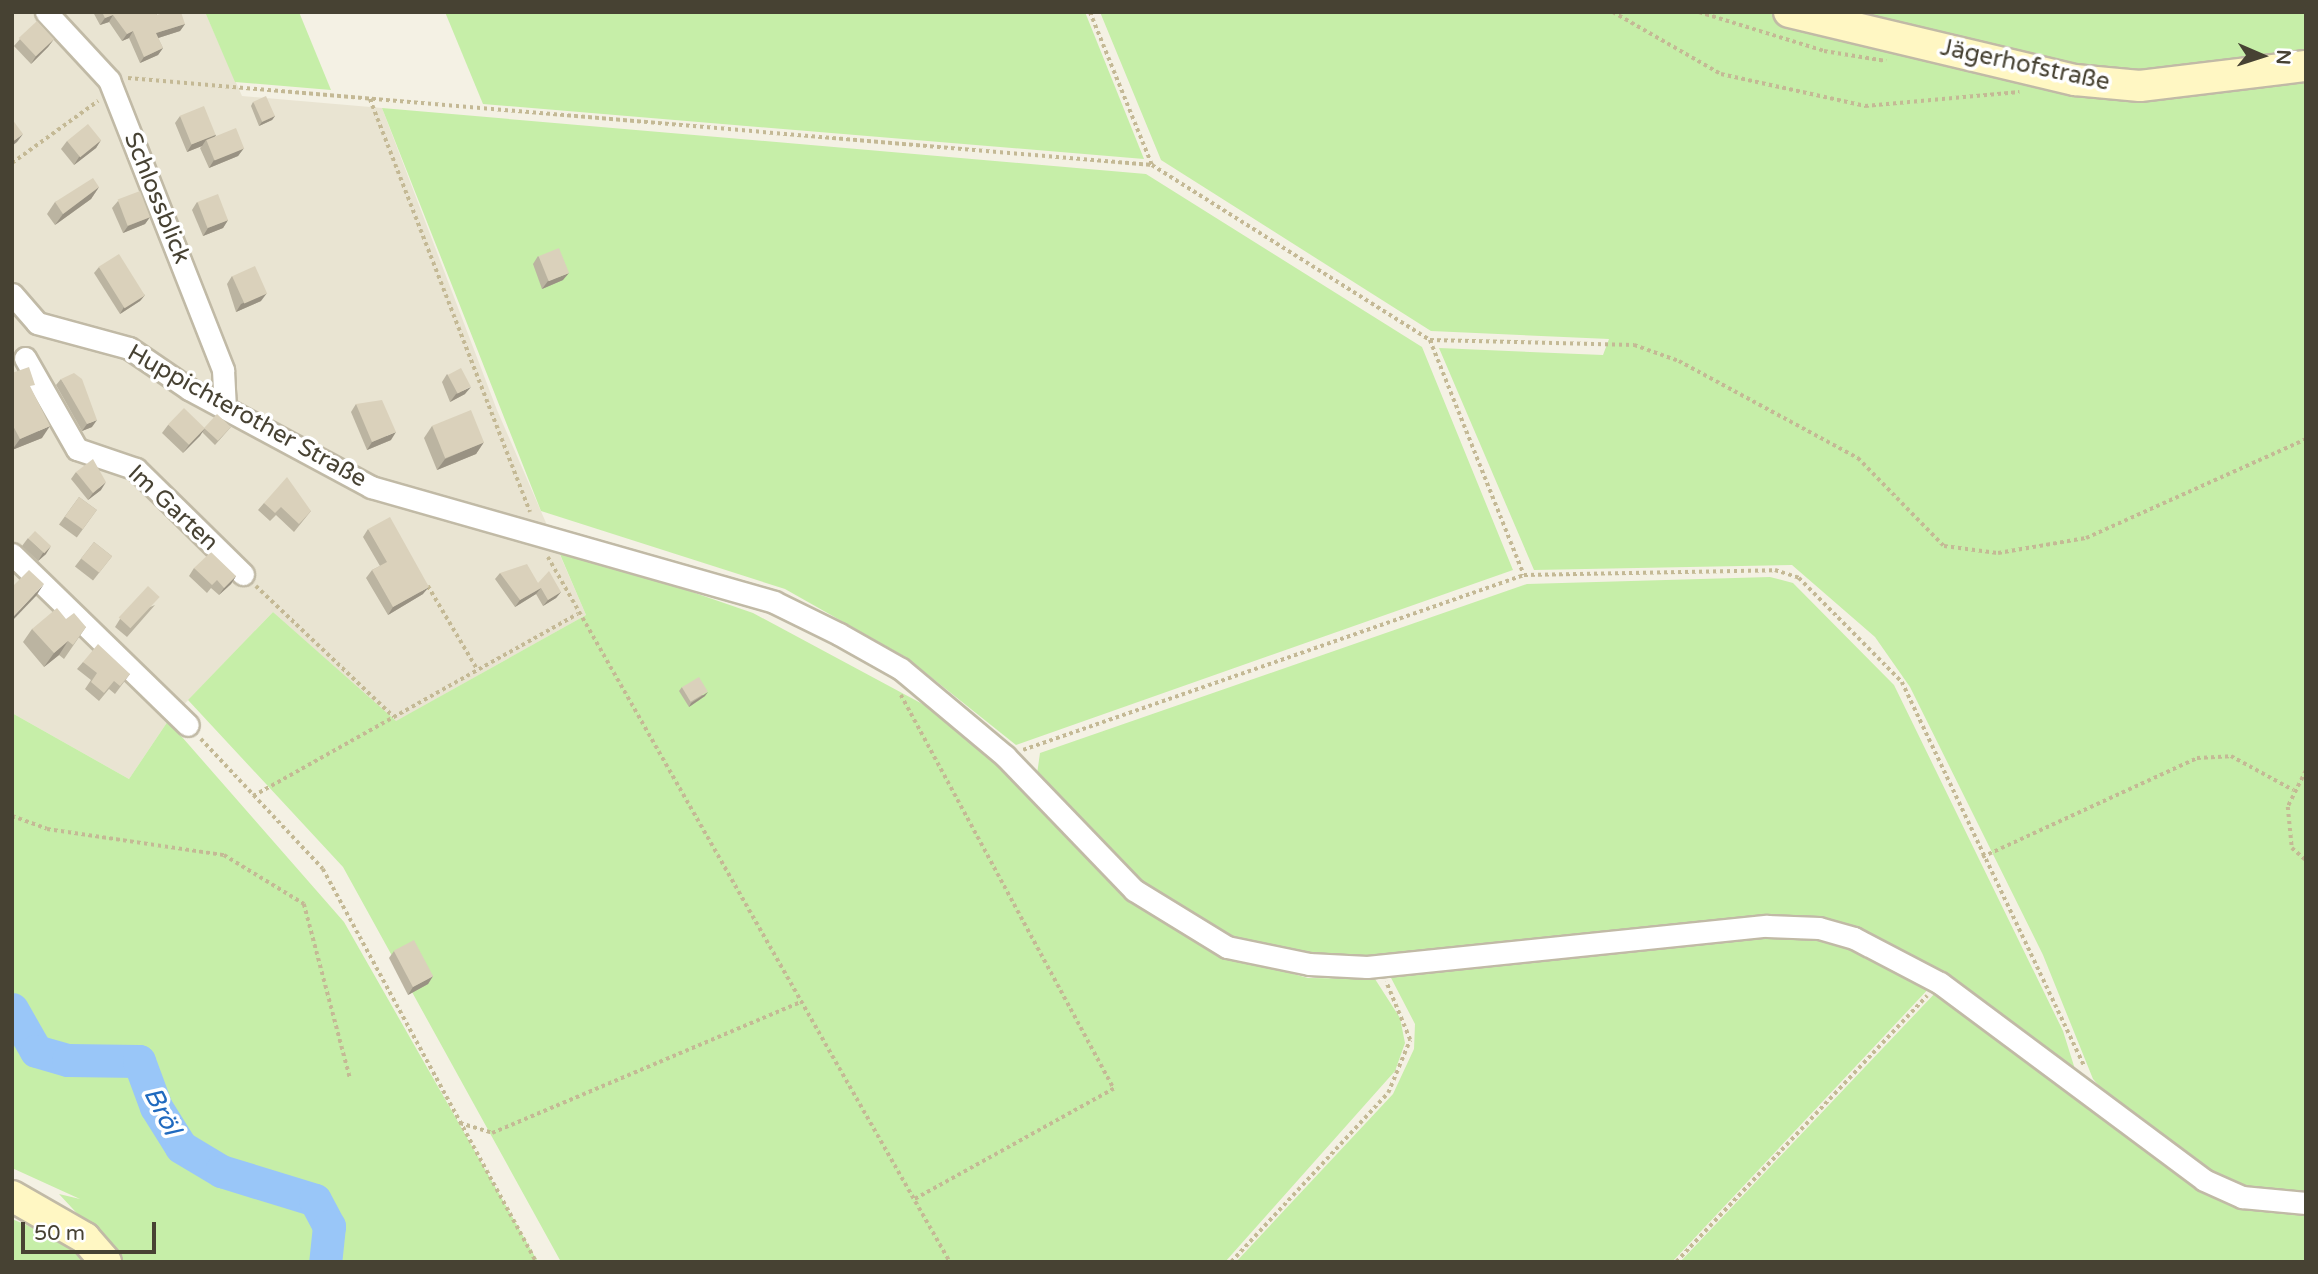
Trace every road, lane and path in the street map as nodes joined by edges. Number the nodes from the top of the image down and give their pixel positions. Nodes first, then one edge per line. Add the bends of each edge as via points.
1 (46, 12) edge
2 (1090, 12) edge
3 (1613, 12) edge
4 (1789, 12) edge
5 (2306, 66) edge
6 (2058, 76) junction
7 (109, 80) junction
8 (370, 99) junction
9 (12, 163) edge
10 (1152, 165) junction
11 (12, 294) edge
12 (37, 323) junction
13 (1430, 340) junction
14 (19, 361) edge
15 (225, 405) junction
16 (2306, 439) edge
17 (534, 530) junction
18 (12, 554) edge
19 (243, 574) joint
20 (1524, 575) junction
21 (426, 583) edge
22 (577, 614) junction
23 (881, 658) junction
24 (477, 670) junction
25 (394, 717) junction
26 (188, 725) joint
27 (1005, 756) junction
28 (2306, 771) edge
29 (2293, 790) junction
30 (253, 796) junction
31 (12, 816) edge
32 (1982, 857) junction
33 (2306, 860) edge
34 (1367, 967) junction
35 (1940, 983) junction
36 (800, 1002) junction
37 (350, 1078) dead end
38 (2096, 1097) junction
39 (460, 1123) junction
40 (12, 1195) edge
41 (914, 1200) junction
42 (2306, 1203) edge
43 (106, 1262) edge
44 (536, 1262) edge
45 (950, 1262) edge
46 (1231, 1262) edge
47 (1676, 1262) edge

1 - 7 street, Schlossblick
2 - 10 path
3 - 6 path via 1721,74 1865,106 2047,88
4 - 6 main road, Jägerhofstraße
5 - 6 main road, Jägerhofstraße via 2140,86
7 - 8 path via 141,76
7 - 9 path via 100,100
7 - 15 street, Schlossblick via 219,359
8 - 10 path
8 - 17 path via 525,491
10 - 13 path
11 - 12 street
12 - 14 street, Im Garten
12 - 15 street, Huppichterother Straße via 129,348
13 - 16 path via 1634,345 1679,361 1857,458 1944,546 1998,553 2086,538
13 - 20 path
14 - 19 street, Im Garten via 77,449 136,469
15 - 17 street, Huppichterother Straße via 371,487
17 - 22 path
17 - 23 street, Huppichterother Straße via 774,602
18 - 26 street
19 - 25 path
20 - 27 path
20 - 32 path via 1775,570 1799,578 1902,682
21 - 24 path
22 - 24 path
22 - 36 path
23 - 27 street, Huppichterother Straße
23 - 41 path via 1114,1089
24 - 25 path
25 - 30 path
26 - 30 path
27 - 34 street, Huppichterother Straße via 1134,890 1195,932 1271,958
28 - 29 path
29 - 32 path via 2231,757 2197,758
29 - 33 path via 2292,848
30 - 39 path via 323,869
31 - 37 path via 47,830 224,855 304,904
32 - 38 path via 2071,1031
34 - 35 street, Huppichterother Straße via 1793,927 1854,938
34 - 46 path via 1385,981 1407,1023 1410,1040 1401,1070 1388,1093
35 - 38 street, Huppichterother Straße
35 - 47 path
36 - 39 path via 492,1133
36 - 41 path
38 - 42 street, Huppichterother Straße via 2204,1180 2242,1197
39 - 44 path
40 - 43 main road via 85,1238
41 - 45 path

